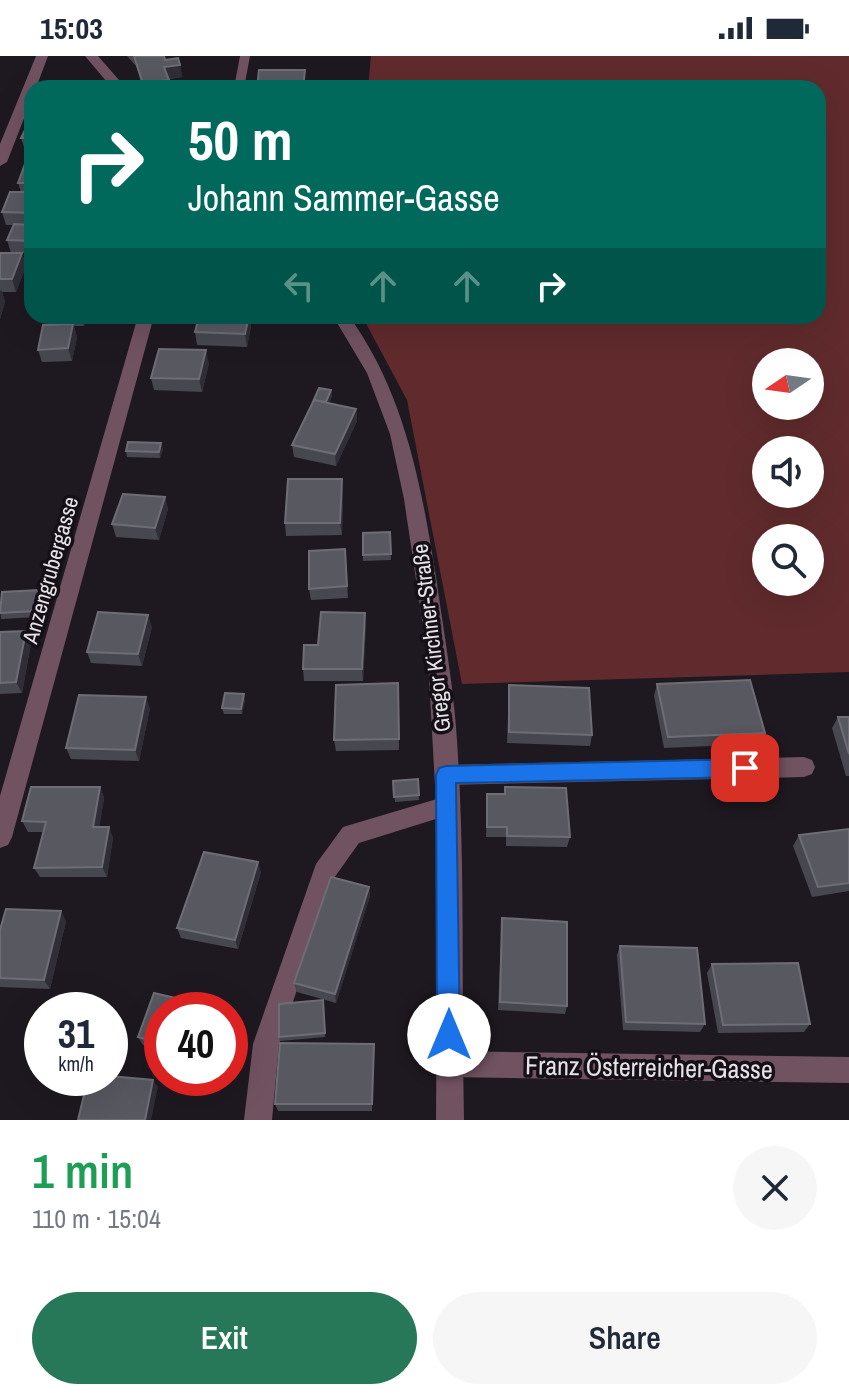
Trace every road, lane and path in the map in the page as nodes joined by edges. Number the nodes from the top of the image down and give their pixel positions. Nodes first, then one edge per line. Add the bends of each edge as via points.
1 (42, 56) edge
2 (91, 56) edge
3 (245, 56) edge
4 (32, 80) edge
5 (112, 80) edge
6 (240, 80) edge
7 (24, 101) edge
8 (0, 162) edge
9 (144, 324) edge
10 (347, 324) edge
11 (804, 767) dead end
12 (446, 775) junction
13 (447, 806) junction
14 (0, 837) edge
15 (449, 1064) junction
16 (849, 1070) edge
17 (258, 1120) edge
18 (450, 1120) edge

1 - 4 street
2 - 5 street
3 - 6 lane
7 - 8 street
9 - 14 street, Anzengrubergasse
10 - 12 street, Gregor Kirchner-Straße via 386,389 410,475 440,673
11 - 12 street
12 - 13 street, Gregor Kirchner-Straße
13 - 15 street, Gregor Kirchner-Straße
13 - 17 street via 351,835 324,872 266,1044
15 - 16 street, Franz Österreicher-Gasse
15 - 18 street, Gregor Kirchner-Straße

